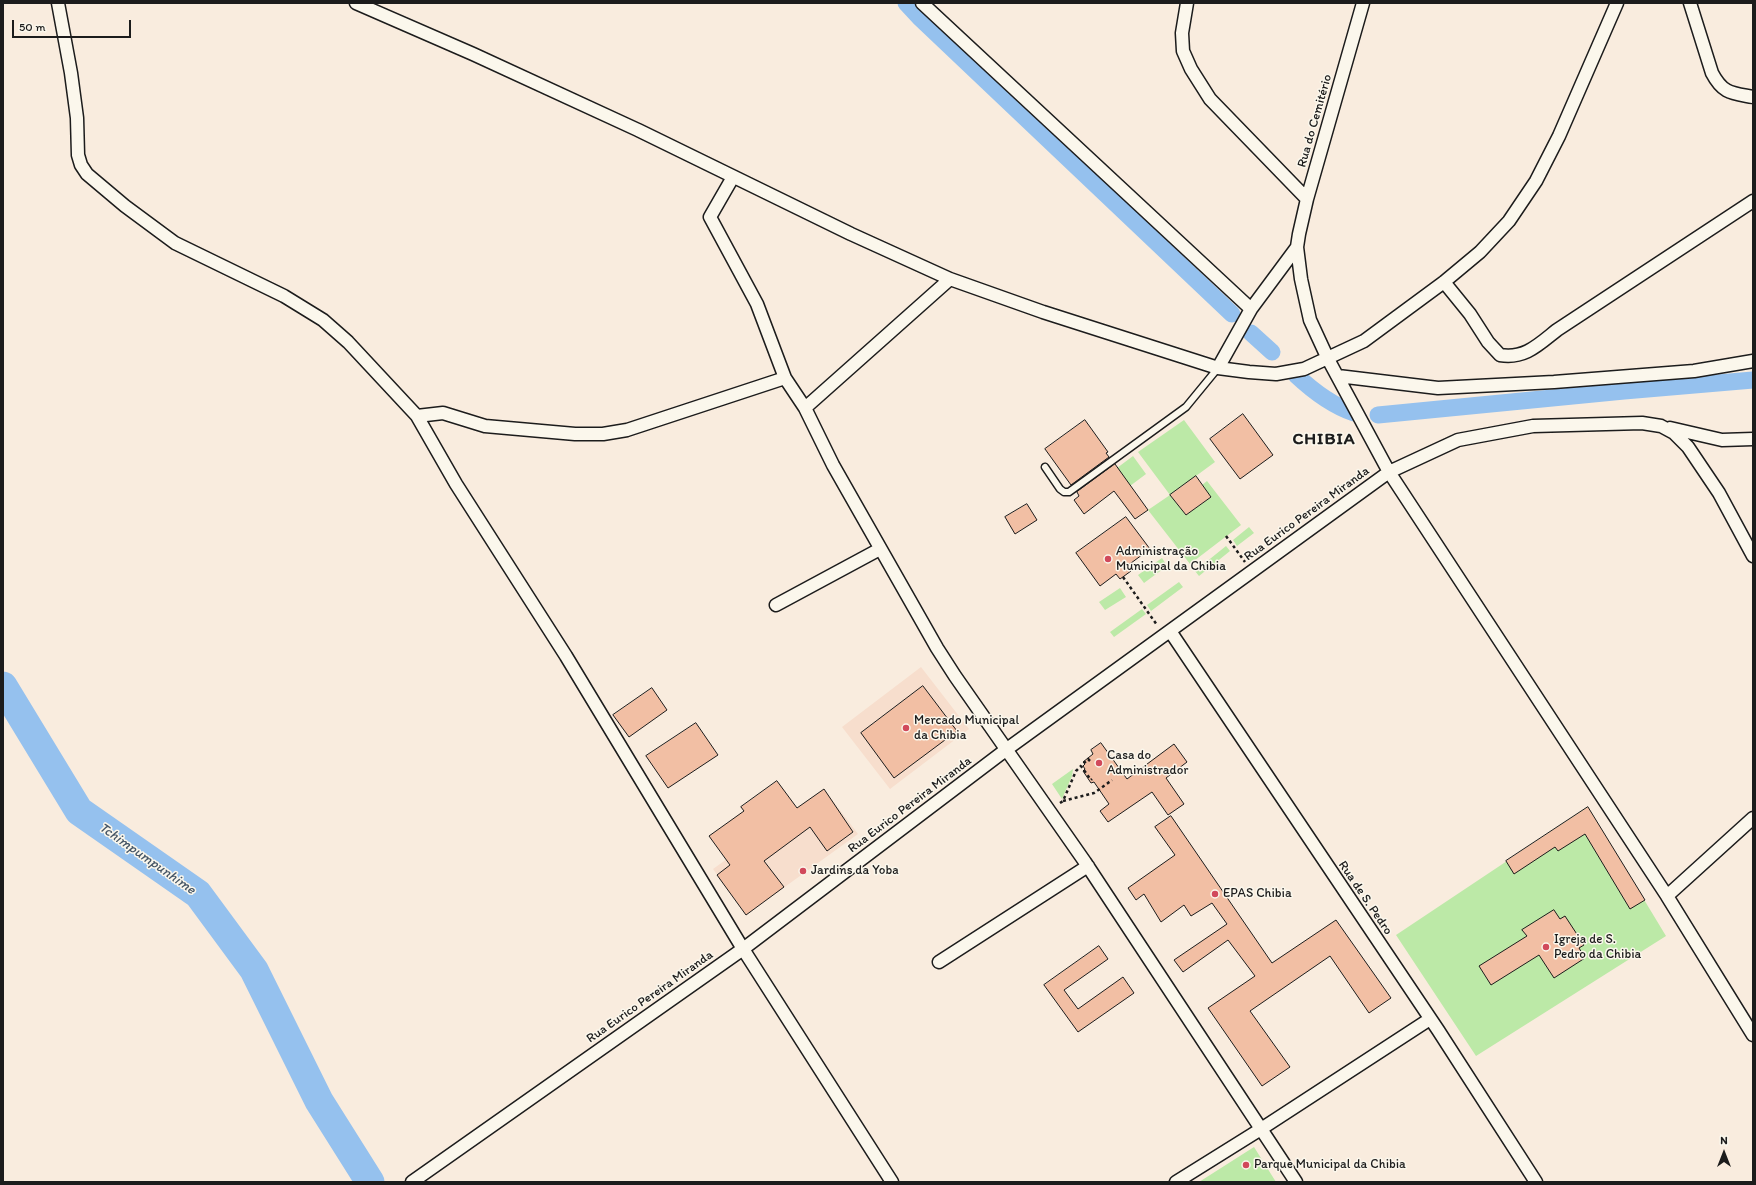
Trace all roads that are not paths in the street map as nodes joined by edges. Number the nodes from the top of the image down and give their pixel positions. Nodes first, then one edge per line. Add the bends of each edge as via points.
1 (58, 3) edge
2 (356, 3) edge
3 (922, 3) edge
4 (1187, 3) edge
5 (1363, 3) edge
6 (1617, 3) edge
7 (1690, 3) edge
8 (1753, 97) edge
9 (733, 177) junction
10 (1307, 199) junction
11 (1753, 202) edge
12 (1297, 247) junction
13 (950, 279) junction
14 (1444, 282) junction
15 (1251, 309) junction
16 (1328, 359) junction
17 (1753, 360) edge
18 (1218, 368) junction
19 (1338, 376) junction
20 (785, 378) junction
21 (805, 408) junction
22 (416, 416) junction
23 (1661, 426) junction
24 (1753, 439) edge
25 (1044, 467) dead end
26 (1389, 472) junction
27 (880, 549) junction
28 (1753, 556) edge
29 (776, 605) dead end
30 (1167, 633) junction
31 (1007, 749) junction
32 (1753, 818) edge
33 (1088, 866) junction
34 (1667, 896) junction
35 (742, 949) junction
36 (939, 962) dead end
37 (1430, 1019) junction
38 (1753, 1035) edge
39 (1261, 1129) junction
40 (412, 1182) edge
41 (892, 1182) edge
42 (1176, 1182) edge
43 (1296, 1182) edge
44 (1536, 1182) edge

1 - 22 street via 77,118 78,155 87,174 175,243 284,296 323,320 348,342
2 - 9 street via 595,110
3 - 15 street
4 - 10 street via 1182,33 1183,51 1191,69 1210,98
5 - 10 street, Rua do Cemitério
6 - 14 street via 1559,136 1536,181 1509,221 1480,252
7 - 8 street via 1717,82 1726,90
9 - 13 street
9 - 20 street via 710,217 757,304
10 - 12 street, Rua do Cemitério
11 - 14 street via 1519,356 1500,355
12 - 15 street
12 - 16 street via 1310,320
13 - 18 street via 1043,312
13 - 21 street
14 - 16 street via 1364,341
15 - 18 street
16 - 18 street via 1304,369 1276,374
16 - 19 street
17 - 19 street via 1694,371 1438,388
18 - 25 lane via 1186,407 1069,492 1060,489
19 - 26 street
20 - 21 street
20 - 22 street via 627,430 603,434 485,426 443,413
21 - 27 street via 832,465
22 - 35 street via 456,484 566,656
23 - 24 street, Rua Eurico Pereira Miranda via 1722,440
23 - 26 street, Rua Eurico Pereira Miranda via 1642,423 1533,426 1458,440
23 - 28 street via 1674,433 1688,447 1719,493
26 - 30 street, Rua Eurico Pereira Miranda
26 - 34 street
27 - 29 street
27 - 31 street via 941,653
30 - 31 street, Rua Eurico Pereira Miranda
30 - 37 street, Rua de S. Pedro
31 - 33 street
31 - 35 street, Rua Eurico Pereira Miranda
32 - 34 street
33 - 36 street
33 - 39 street
34 - 38 street
35 - 40 street, Rua Eurico Pereira Miranda
35 - 41 street
37 - 39 street
37 - 44 street, Rua de S. Pedro
39 - 42 street
39 - 43 street

